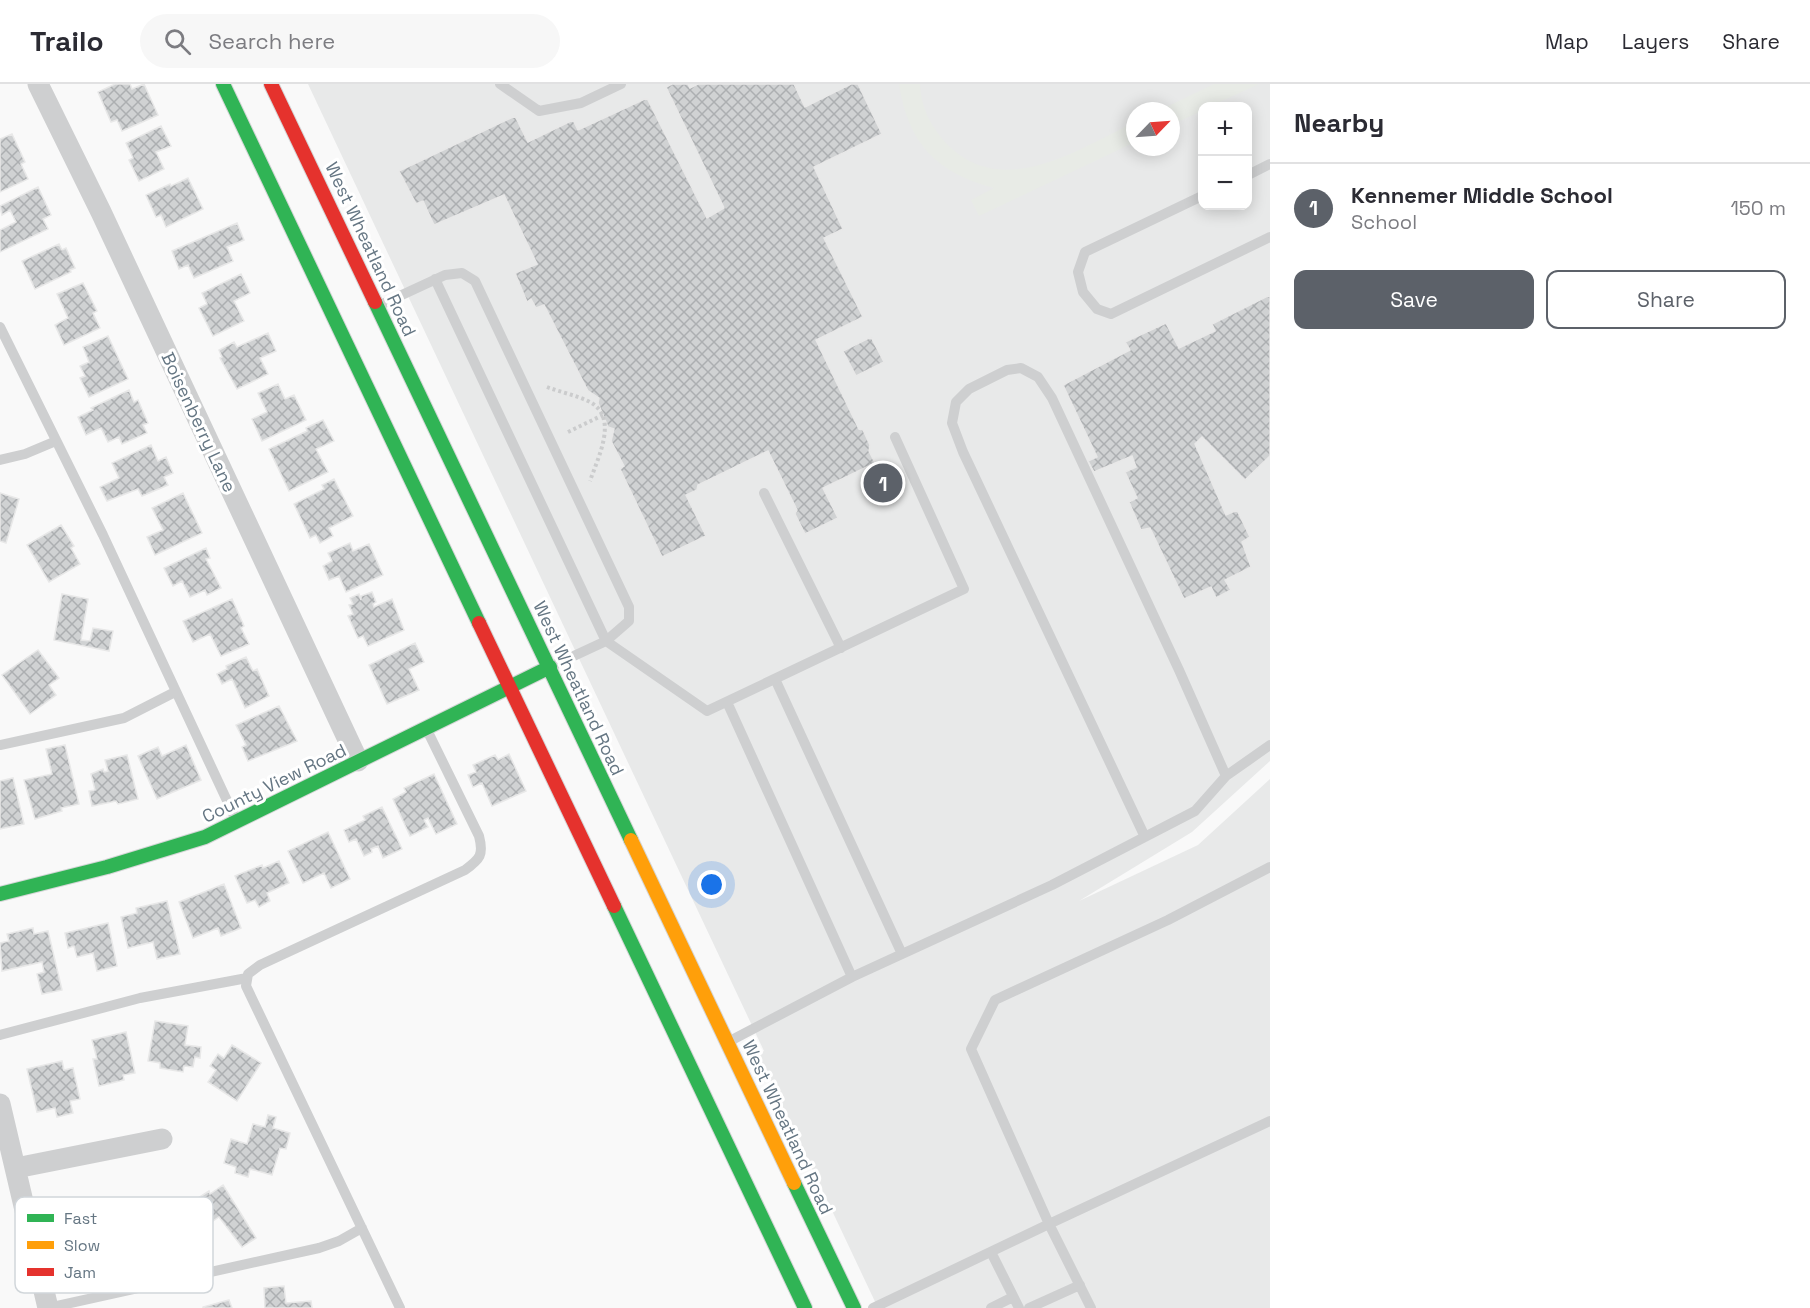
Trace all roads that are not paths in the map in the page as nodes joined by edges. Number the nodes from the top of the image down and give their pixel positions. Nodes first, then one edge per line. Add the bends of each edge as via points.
1 (38, 84) edge
2 (224, 84) edge
3 (271, 84) edge
4 (500, 84) edge
5 (621, 84) edge
6 (1270, 165) edge
7 (1252, 173) edge
8 (1198, 198) edge
9 (1270, 237) edge
10 (435, 279) junction
11 (378, 306) junction
12 (367, 325) dead end
13 (0, 327) edge
14 (895, 436) dead end
15 (56, 441) junction
16 (0, 460) edge
17 (764, 493) dead end
18 (606, 640) junction
19 (841, 648) junction
20 (550, 667) junction
21 (775, 680) junction
22 (509, 687) junction
23 (175, 692) junction
24 (727, 702) junction
25 (426, 728) junction
26 (0, 745) edge
27 (1270, 745) edge
28 (358, 761) junction
29 (1226, 776) junction
30 (237, 822) junction
31 (1145, 837) junction
32 (1270, 867) edge
33 (0, 894) edge
34 (902, 954) junction
35 (852, 977) junction
36 (247, 978) junction
37 (0, 1035) edge
38 (723, 1045) junction
39 (0, 1104) edge
40 (1270, 1121) edge
41 (162, 1139) dead end
42 (16, 1168) junction
43 (23, 1197) edge
44 (1049, 1224) junction
45 (362, 1228) junction
46 (991, 1252) junction
47 (213, 1271) edge
48 (1080, 1285) junction
49 (45, 1293) edge
50 (116, 1293) edge
51 (1013, 1297) junction
52 (48, 1308) edge
53 (400, 1308) edge
54 (805, 1308) edge
55 (854, 1308) edge
56 (873, 1308) edge
57 (991, 1308) edge
58 (1019, 1308) edge
59 (1029, 1308) edge
60 (1091, 1308) edge

1 - 28 street, Boisenberry Lane
2 - 22 main road via 354,348
3 - 11 main road, West Wheatland Road
4 - 5 lane via 539,111 581,103
6 - 7 lane
8 - 9 lane via 1085,252 1078,272 1083,292 1096,309 1111,314
10 - 11 lane
10 - 18 lane
10 - 18 lane via 462,273 475,281 628,607 629,621
11 - 12 main road
11 - 20 main road, West Wheatland Road
13 - 15 lane
14 - 19 lane via 964,589
15 - 16 lane
15 - 23 lane
17 - 19 lane
18 - 20 lane
18 - 24 lane via 707,711
19 - 21 lane
20 - 22 main road, County View Road
20 - 38 main road, West Wheatland Road
21 - 24 lane
21 - 34 lane
22 - 25 main road, County View Road
22 - 54 main road via 694,1061
23 - 26 lane via 124,718
23 - 30 lane
24 - 35 lane
25 - 28 main road, County View Road
25 - 36 lane via 479,836 483,850 477,861 260,965
27 - 29 lane
28 - 30 main road, County View Road
29 - 31 lane via 1195,811
29 - 31 lane via 1052,398 1038,377 1021,368 1007,369 969,389 956,402 952,423 963,452
30 - 33 main road, County View Road via 205,837 118,864
31 - 34 lane
32 - 44 lane via 1168,920 995,999 971,1049
34 - 35 lane
35 - 38 lane
36 - 37 lane via 140,998
36 - 45 lane via 246,986
38 - 55 main road, West Wheatland Road
39 - 42 street
40 - 44 lane
41 - 42 street
42 - 43 street
44 - 46 lane
44 - 48 lane
45 - 47 lane via 319,1248
45 - 53 lane
46 - 51 lane
46 - 56 lane
48 - 59 lane
48 - 60 lane
49 - 52 street
50 - 52 lane
51 - 57 lane
51 - 58 lane

